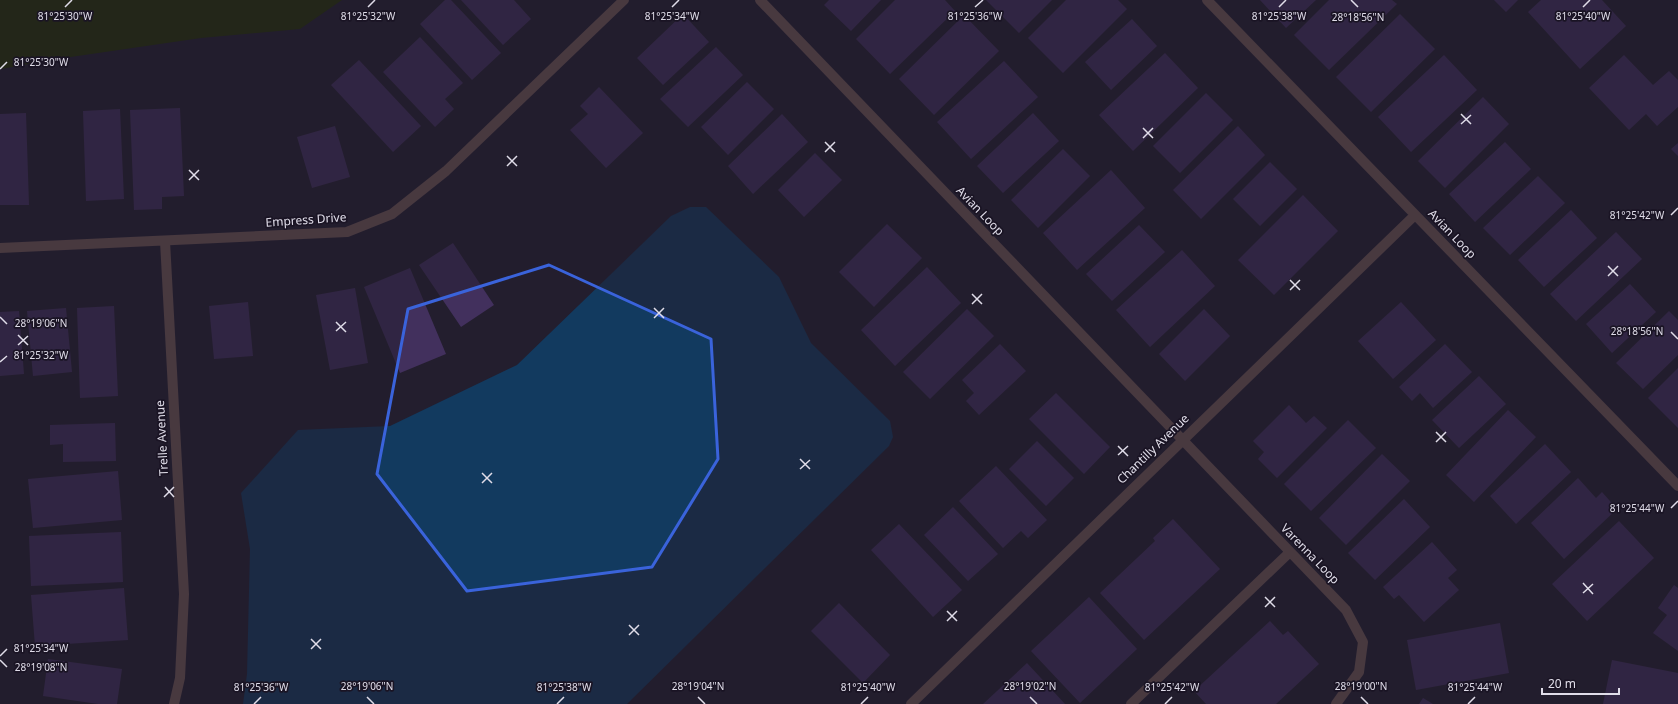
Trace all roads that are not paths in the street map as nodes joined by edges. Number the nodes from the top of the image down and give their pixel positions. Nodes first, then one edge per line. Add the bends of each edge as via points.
1 (624, 0) edge
2 (760, 0) edge
3 (1206, 0) edge
4 (1415, 215) junction
5 (165, 241) junction
6 (0, 248) edge
7 (1182, 440) junction
8 (1678, 486) edge
9 (1290, 552) junction
10 (174, 704) edge
11 (911, 704) edge
12 (1131, 704) edge
13 (1336, 704) edge

1 - 5 street, Empress Drive via 446,171 392,214 347,232
2 - 7 street, Avian Loop
3 - 4 street, Avian Loop
4 - 7 street, Chantilly Avenue
4 - 8 street, Avian Loop
5 - 6 street, Empress Drive
5 - 10 street, Trelle Avenue via 184,594 180,678
7 - 9 street, Varenna Loop
7 - 11 street, Chantilly Avenue
9 - 12 street
9 - 13 street, Varenna Loop via 1346,610 1363,642 1359,672

